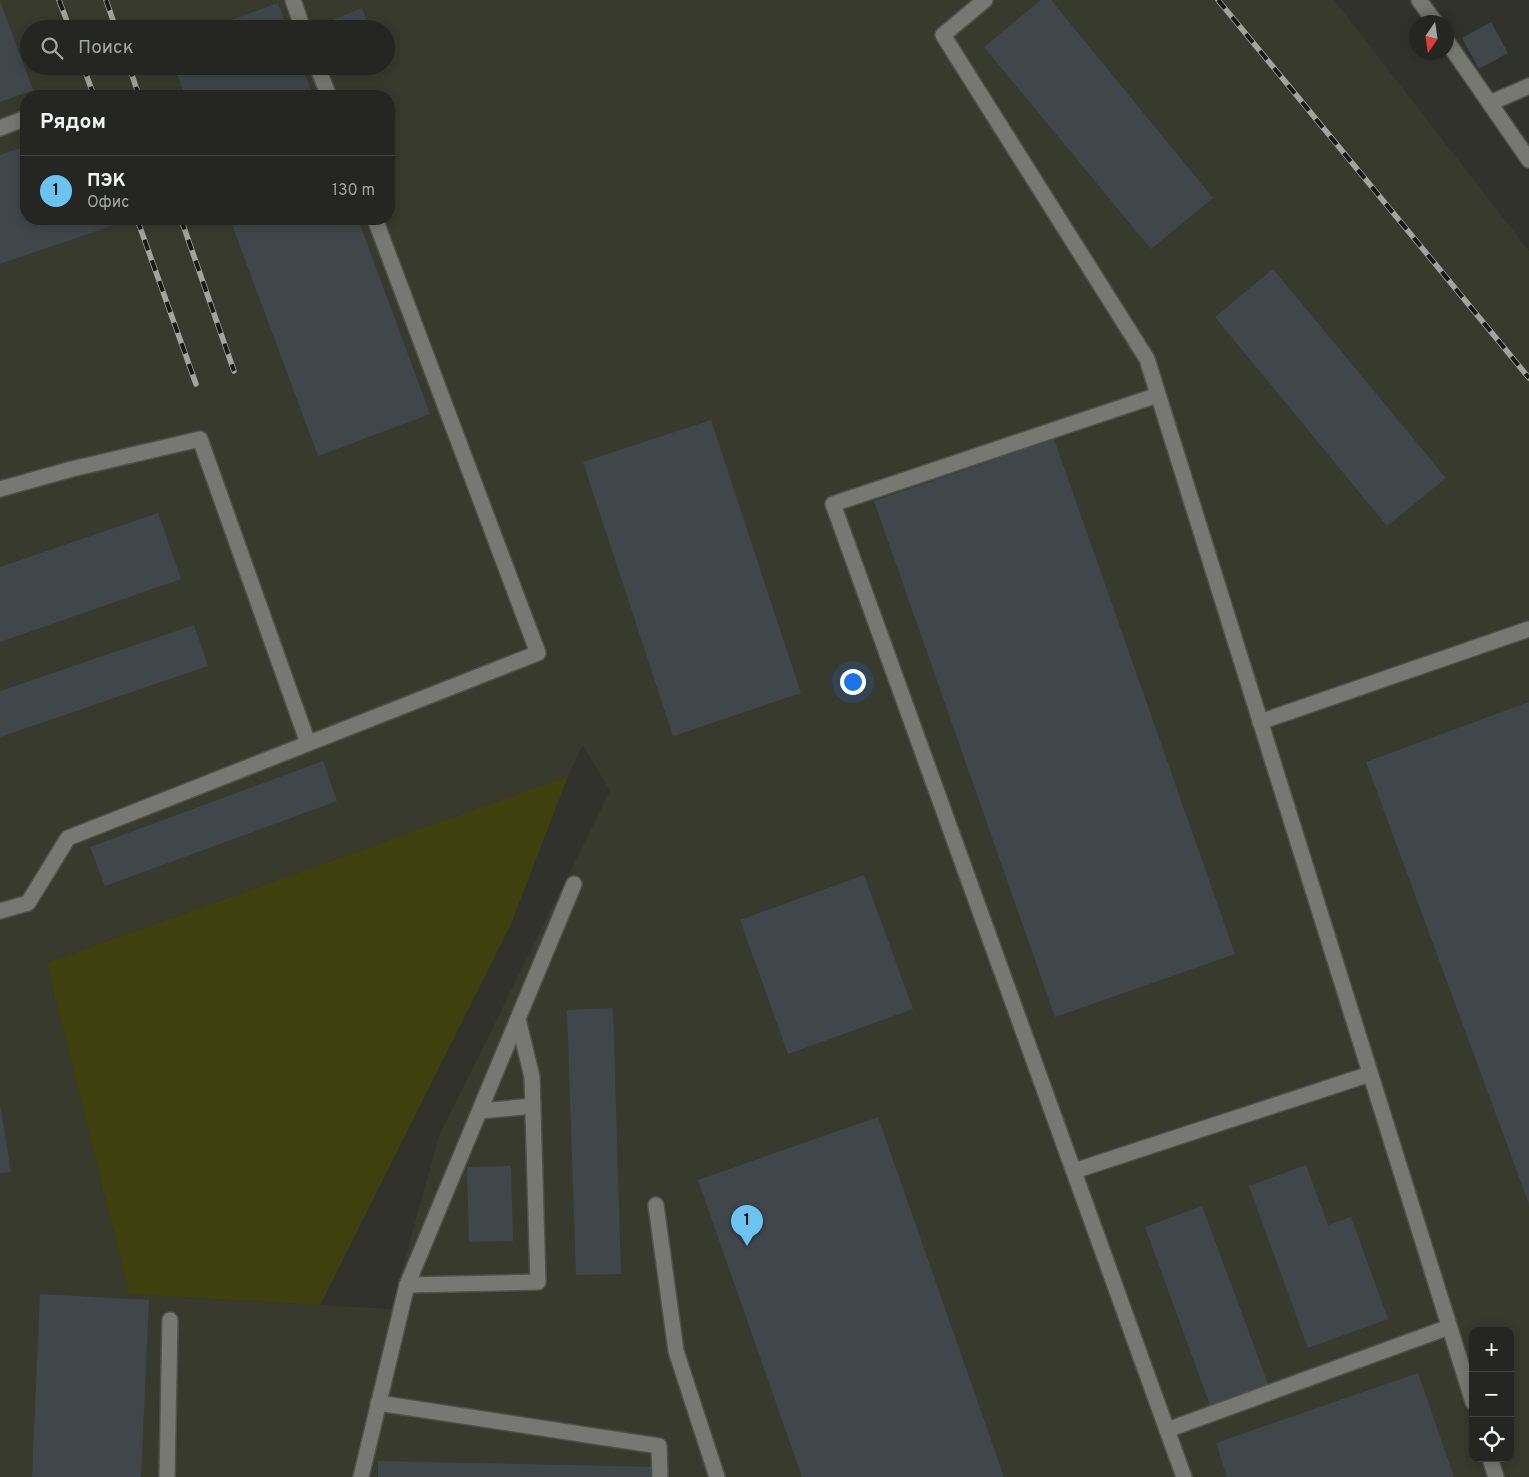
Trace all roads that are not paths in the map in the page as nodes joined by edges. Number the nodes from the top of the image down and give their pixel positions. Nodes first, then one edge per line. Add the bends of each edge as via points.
1 (292, 0) edge
2 (985, 0) edge
3 (1419, 0) edge
4 (1430, 15) edge
5 (300, 20) edge
6 (1454, 51) edge
7 (321, 75) edge
8 (1529, 86) edge
9 (327, 90) edge
10 (1490, 103) junction
11 (20, 120) edge
12 (0, 128) edge
13 (1529, 160) edge
14 (377, 225) edge
15 (1158, 395) junction
16 (0, 489) edge
17 (1529, 629) edge
18 (1260, 722) junction
19 (308, 744) junction
20 (574, 884) dead end
21 (0, 912) edge
22 (518, 1020) junction
23 (1370, 1074) junction
24 (533, 1106) junction
25 (480, 1111) junction
26 (1074, 1171) junction
27 (656, 1205) dead end
28 (407, 1285) junction
29 (170, 1320) dead end
30 (1449, 1327) junction
31 (1469, 1390) edge
32 (378, 1403) junction
33 (1167, 1430) junction
34 (1491, 1462) edge
35 (167, 1477) edge
36 (360, 1477) edge
37 (660, 1477) edge
38 (717, 1477) edge
39 (1184, 1477) edge
40 (1496, 1477) edge

1 - 5 street
2 - 15 street via 943,35 1147,359
3 - 4 street
6 - 10 street
7 - 9 street
8 - 10 street
10 - 13 street
11 - 12 street
14 - 19 street via 538,653
15 - 18 street
15 - 26 street via 833,504
16 - 19 street via 200,440
17 - 18 street
18 - 23 street
19 - 21 street via 68,838 28,903
20 - 22 street
22 - 24 street via 532,1077
22 - 25 street
23 - 26 street
23 - 30 street
24 - 25 street
24 - 28 street via 538,1282
25 - 28 street
26 - 33 street
27 - 38 street via 676,1351
28 - 32 street
29 - 35 street
30 - 31 street
30 - 33 street
32 - 36 street
32 - 37 street via 659,1446
33 - 39 street
34 - 40 street

